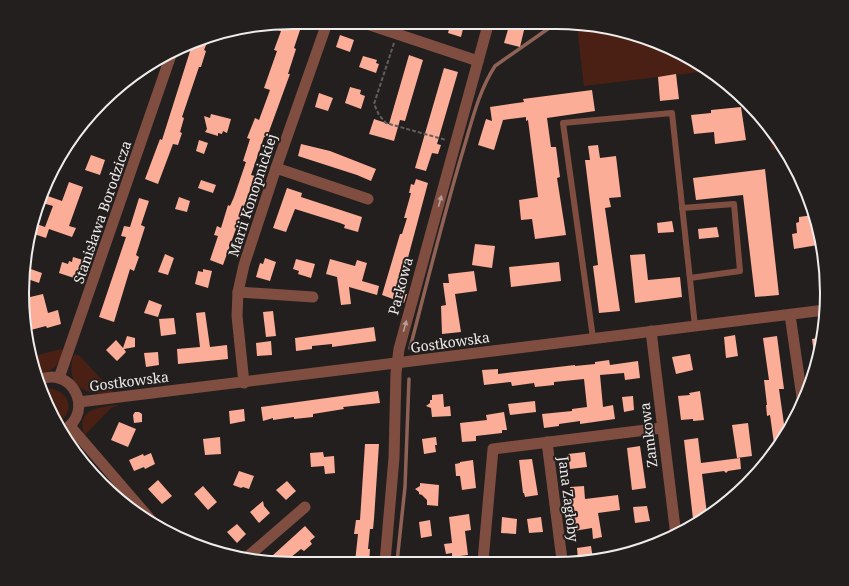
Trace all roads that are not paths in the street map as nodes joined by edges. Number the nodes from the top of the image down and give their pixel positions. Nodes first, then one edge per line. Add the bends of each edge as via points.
1 (325, 29) edge
2 (382, 29) edge
3 (487, 29) edge
4 (169, 60) edge
5 (478, 61) junction
6 (276, 168) junction
7 (368, 199) dead end
8 (682, 208) junction
9 (690, 278) junction
10 (238, 292) junction
11 (313, 298) dead end
12 (819, 311) edge
13 (790, 315) junction
14 (695, 326) junction
15 (651, 331) junction
16 (593, 338) junction
17 (397, 364) junction
18 (59, 378) junction
19 (43, 379) edge
20 (805, 382) edge
21 (244, 383) junction
22 (79, 402) junction
23 (662, 428) junction
24 (66, 429) edge
25 (67, 430) edge
26 (547, 442) junction
27 (138, 507) edge
28 (305, 507) dead end
29 (675, 529) edge
30 (251, 554) edge
31 (385, 557) edge
32 (483, 557) edge
33 (562, 557) edge

1 - 6 street, Marii Konopnickiej
2 - 5 street
3 - 5 street, Parkowa
4 - 18 street, Stanisława Borodzicza
17 -> 5 street, Parkowa via 401,341
6 - 7 street
6 - 10 street, Marii Konopnickiej via 244,265
8 - 9 lane
8 - 9 lane via 734,204 740,271
8 - 16 lane via 672,113 563,123
9 - 14 lane
10 - 11 street
10 - 21 street, Marii Konopnickiej via 237,316
12 - 13 street, Gostkowska
13 - 14 street, Gostkowska
13 - 20 street
14 - 15 street, Gostkowska
15 - 16 street, Gostkowska
15 - 23 street, Zamkowa
16 - 17 street, Gostkowska
17 - 21 street, Gostkowska
17 - 31 street, Parkowa via 394,458
18 - 19 street
18 - 22 street via 74,388
21 - 22 street, Gostkowska
22 - 24 street via 76,418
23 - 26 street
23 - 29 street, Zamkowa
25 - 27 street
26 - 32 street via 493,449
26 - 33 street, Jana Zagłoby
28 - 30 street

